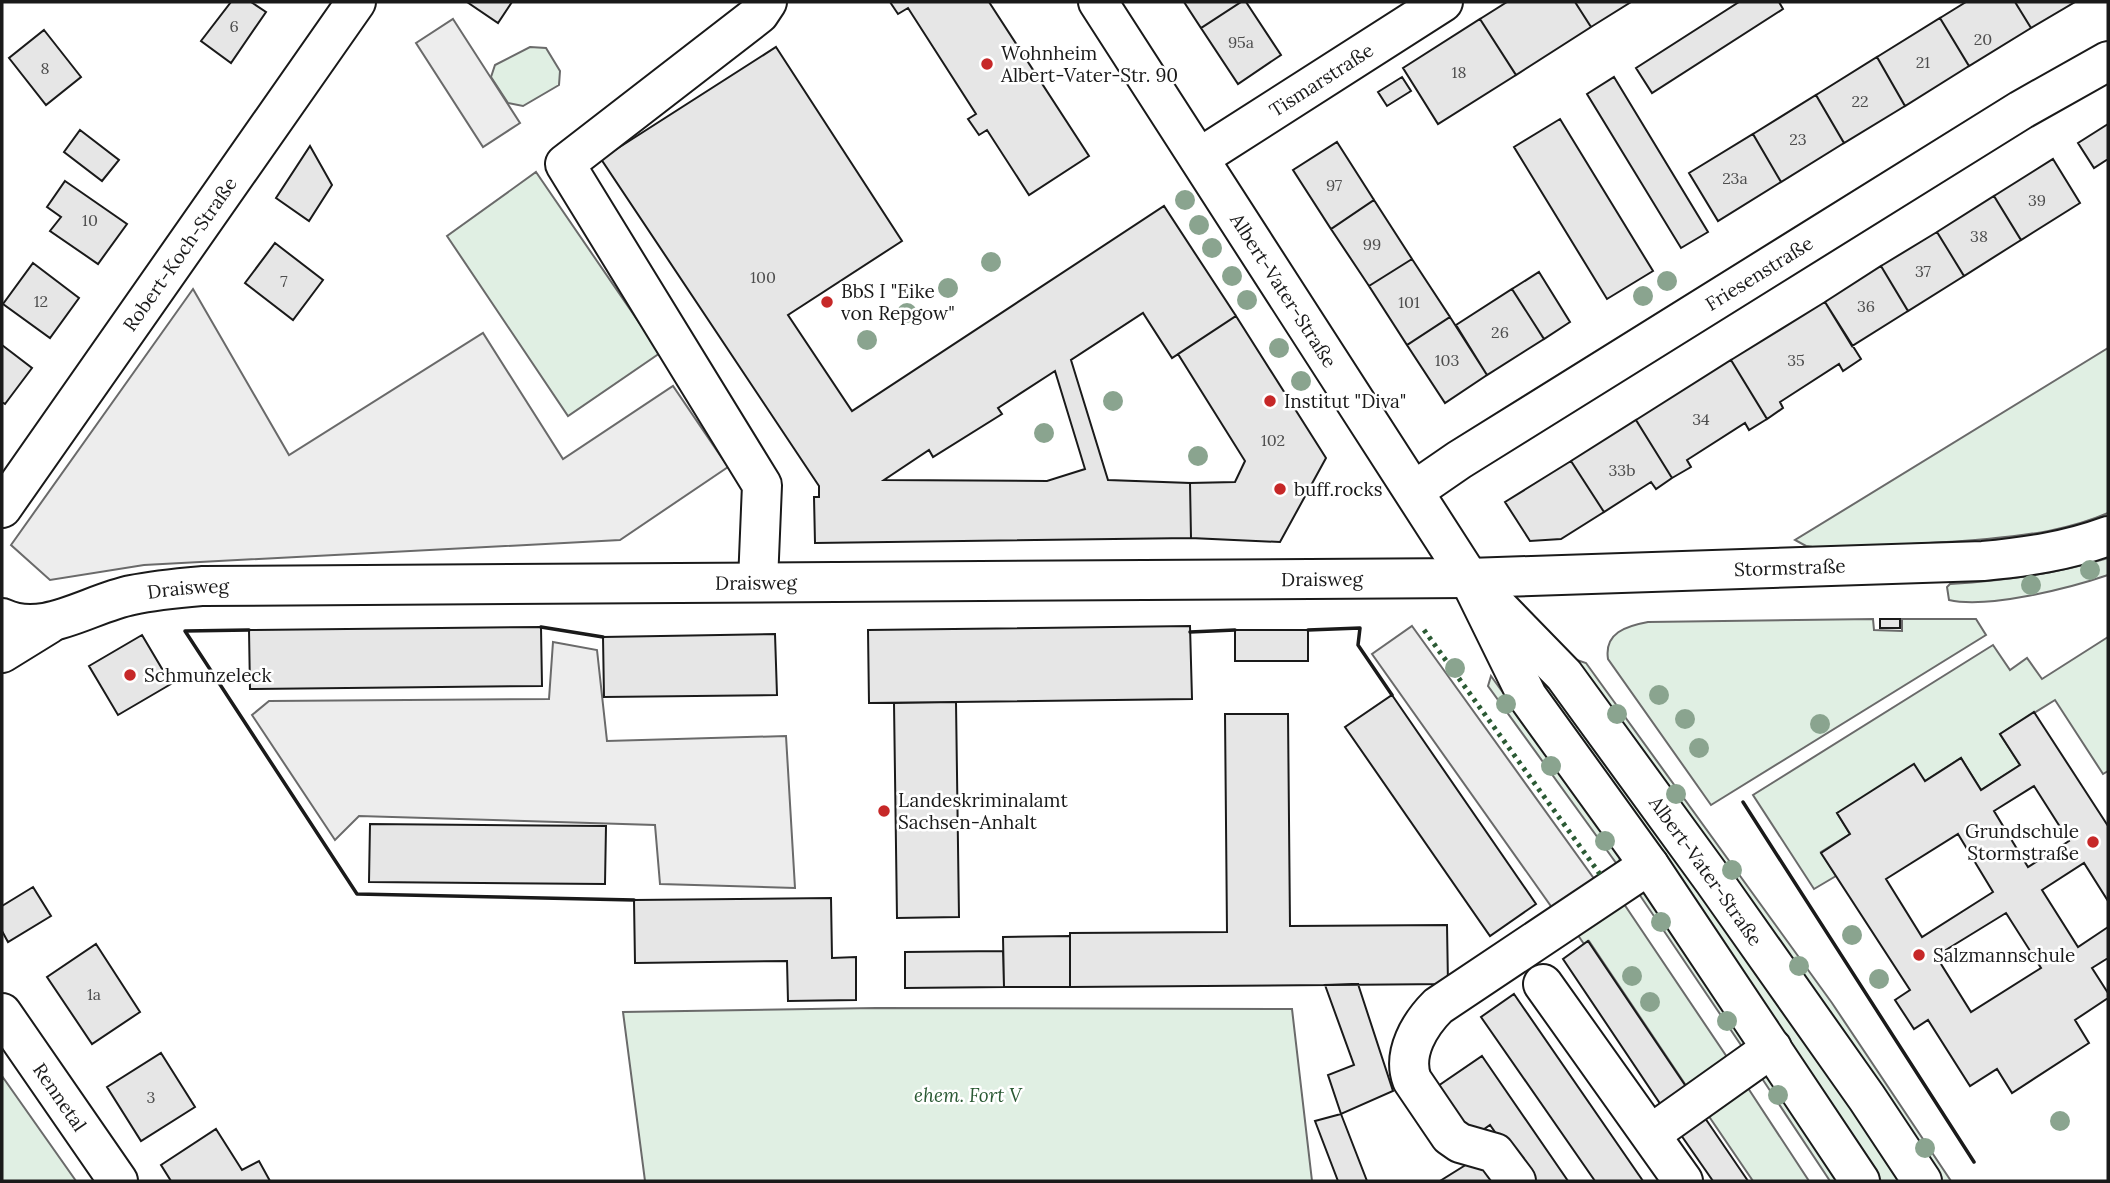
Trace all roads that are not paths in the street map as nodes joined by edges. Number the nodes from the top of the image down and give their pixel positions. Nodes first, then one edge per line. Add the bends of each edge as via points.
1 (356, 2) edge
2 (767, 2) edge
3 (1098, 2) edge
4 (1443, 2) edge
5 (2108, 61) edge
6 (1199, 158) junction
7 (1414, 491) junction
8 (2, 508) edge
9 (2108, 536) edge
10 (1469, 578) junction
11 (758, 582) junction
12 (2, 618) edge
13 (49, 624) junction
14 (2, 653) edge
15 (1649, 865) junction
16 (1543, 984) dead end
17 (2, 1013) edge
18 (1772, 1048) junction
19 (1651, 1134) junction
20 (118, 1181) edge
21 (1516, 1181) edge
22 (1683, 1181) edge
23 (1860, 1181) edge
24 (1922, 1181) edge

1 - 8 street, Robert-Koch-Straße
2 - 11 street via 759,14 565,164 762,485
3 - 6 street, Albert-Vater-Straße
4 - 6 street, Tismarstraße
5 - 7 street, Friesenstraße via 2021,110
6 - 7 street, Albert-Vater-Straße
7 - 10 street, Albert-Vater-Straße
9 - 10 street, Stormstraße via 2060,551 1983,561
10 - 11 street, Draisweg
10 - 15 street, Albert-Vater-Straße via 1527,696
10 - 24 street, Albert-Vater-Straße via 1564,676 1714,881
11 - 13 street, Draisweg via 203,586 132,595
12 - 13 street, Draisweg via 20,624
13 - 14 street, Draisweg
15 - 18 street, Albert-Vater-Straße
15 - 21 street via 1438,1006 1415,1040 1410,1075 1450,1136 1495,1153
16 - 19 street
17 - 20 street, Rennetal
18 - 19 street
18 - 23 street, Albert-Vater-Straße
19 - 22 street

